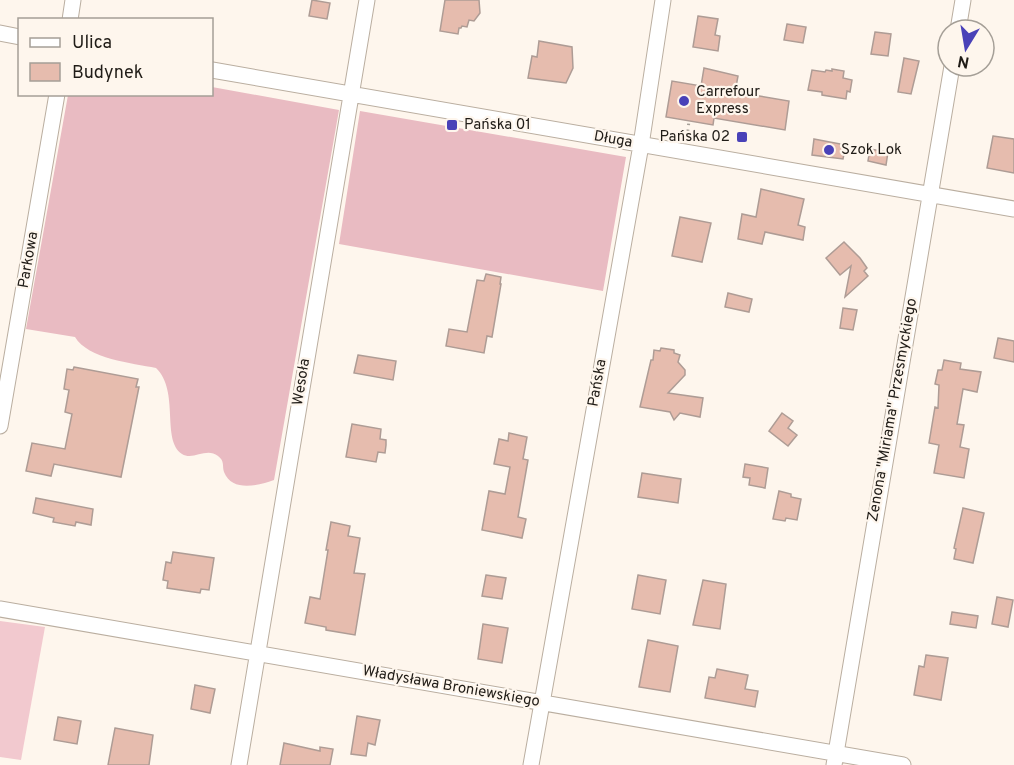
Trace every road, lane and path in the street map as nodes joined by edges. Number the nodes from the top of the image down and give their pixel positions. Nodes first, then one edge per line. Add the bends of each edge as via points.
1 (73, 0) edge
2 (367, 0) edge
3 (663, 0) edge
4 (963, 0) edge
5 (70, 18) edge
6 (960, 18) edge
7 (0, 33) edge
8 (18, 37) edge
9 (213, 70) edge
10 (950, 78) edge
11 (350, 94) junction
12 (57, 96) edge
13 (689, 121) dead end
14 (686, 139) dead end
15 (640, 146) junction
16 (929, 195) junction
17 (1014, 209) edge
18 (0, 426) edge
19 (0, 609) edge
20 (257, 654) junction
21 (541, 703) junction
22 (835, 759) edge
23 (239, 765) edge
24 (531, 765) edge
25 (903, 765) edge

1 - 5 street
2 - 11 street, Wesoła
3 - 15 street, Pańska
4 - 6 street
7 - 8 street
9 - 11 street, Długa
10 - 16 street, Zenona "Miriama" Przesmyckiego
11 - 15 street, Długa
11 - 20 street, Wesoła
12 - 18 street, Parkowa
13 - 14 path
15 - 16 street, Długa
15 - 21 street, Pańska
16 - 17 street, Długa
16 - 22 street, Zenona "Miriama" Przesmyckiego
19 - 20 street, Władysława Broniewskiego
20 - 21 street, Władysława Broniewskiego
20 - 23 street, Wesoła
21 - 22 street, Władysława Broniewskiego
21 - 24 street, Pańska
22 - 25 street, Władysława Broniewskiego

